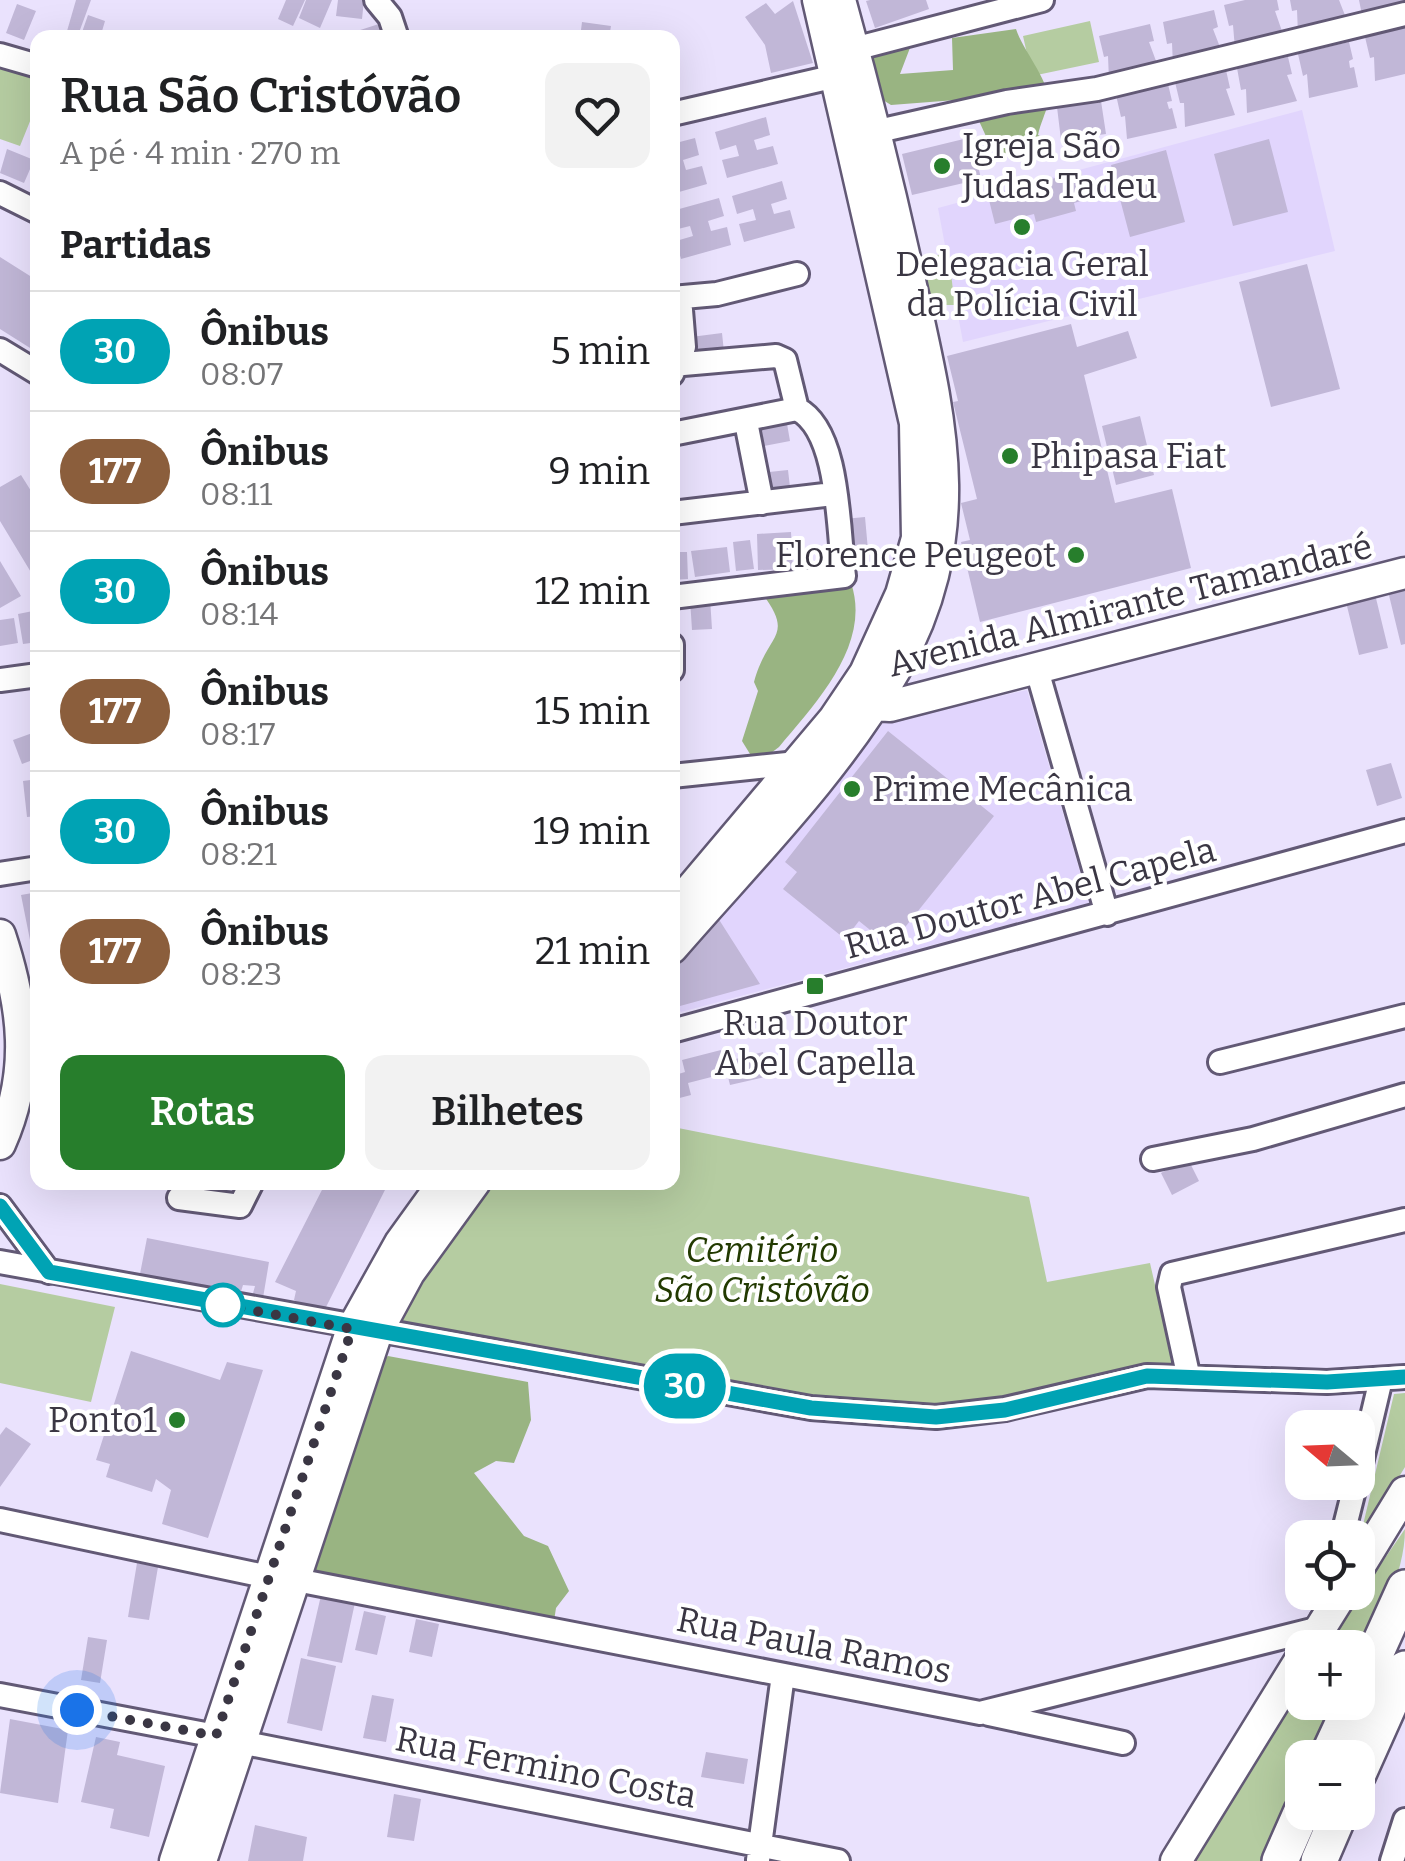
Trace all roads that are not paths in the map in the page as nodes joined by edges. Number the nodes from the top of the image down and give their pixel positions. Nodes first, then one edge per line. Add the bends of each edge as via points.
1 (376, 0) edge
2 (818, 0) edge
3 (840, 0) edge
4 (1042, 0) edge
5 (1405, 14) edge
6 (394, 30) edge
7 (854, 50) junction
8 (0, 55) edge
9 (30, 64) edge
10 (836, 76) junction
11 (680, 112) edge
12 (874, 132) junction
13 (0, 193) edge
14 (30, 208) edge
15 (797, 274) dead end
16 (680, 297) edge
17 (680, 323) edge
18 (0, 350) edge
19 (913, 351) junction
20 (680, 356) edge
21 (680, 367) edge
22 (30, 368) edge
23 (797, 408) junction
24 (746, 422) junction
25 (680, 433) edge
26 (832, 494) junction
27 (762, 502) junction
28 (680, 511) edge
29 (1405, 574) edge
30 (680, 596) edge
31 (1037, 670) junction
32 (30, 677) edge
33 (0, 680) edge
34 (873, 705) junction
35 (797, 763) junction
36 (680, 775) edge
37 (1405, 831) edge
38 (30, 869) edge
39 (0, 874) edge
40 (680, 902) edge
41 (1107, 914) junction
42 (0, 935) edge
43 (680, 939) edge
44 (1405, 1016) edge
45 (30, 1029) edge
46 (680, 1029) edge
47 (1220, 1062) dead end
48 (1405, 1095) edge
49 (0, 1144) edge
50 (1153, 1159) dead end
51 (248, 1190) edge
52 (438, 1190) edge
53 (469, 1190) edge
54 (179, 1198) dead end
55 (0, 1206) edge
56 (1405, 1220) edge
57 (0, 1262) edge
58 (49, 1272) junction
59 (364, 1330) junction
60 (1188, 1374) junction
61 (1393, 1378) edge
62 (1375, 1428) edge
63 (1405, 1492) edge
64 (0, 1520) edge
65 (1375, 1541) edge
66 (280, 1578) junction
67 (1405, 1588) edge
68 (1285, 1645) edge
69 (1375, 1654) edge
70 (1405, 1669) edge
71 (783, 1675) junction
72 (1285, 1685) edge
73 (0, 1695) edge
74 (980, 1713) junction
75 (228, 1739) junction
76 (1373, 1740) edge
77 (1123, 1743) dead end
78 (1405, 1820) edge
79 (1294, 1830) edge
80 (1332, 1830) edge
81 (759, 1853) edge
82 (175, 1861) edge
83 (201, 1861) edge
84 (838, 1861) edge
85 (1176, 1861) edge
86 (1280, 1861) edge
87 (1319, 1861) edge
88 (1392, 1861) edge

1 - 6 street
2 - 10 main road
3 - 7 main road
4 - 7 street
5 - 12 street via 1097,88
7 - 12 main road
8 - 9 street
10 - 11 street
10 - 19 main road
12 - 19 main road
13 - 14 street
15 - 16 street
17 - 20 street
18 - 22 street
19 - 34 main road via 941,421 945,468 938,555 915,628
19 - 35 main road via 918,523 912,556 865,673
21 - 23 street via 776,356 788,364
23 - 24 street
23 - 26 street via 815,420 826,442
24 - 25 street
24 - 27 street
26 - 27 street
26 - 30 street via 844,576
27 - 28 street
29 - 31 main road, Avenida Almirante Tamandaré
31 - 34 main road, Avenida Almirante Tamandaré
31 - 41 street
32 - 33 street
34 - 43 main road
35 - 36 street
35 - 40 main road
37 - 41 street, Rua Doutor Abel Capela
38 - 39 street
41 - 46 street, Rua Doutor Abel Capela
42 - 45 main road
44 - 47 street
45 - 49 main road
48 - 50 street via 1253,1139
51 - 54 street via 240,1206
52 - 59 main road via 400,1243
53 - 59 main road
55 - 58 street
56 - 60 street via 1172,1274 1169,1288
57 - 58 street
58 - 59 street
59 - 60 street via 873,1414 975,1415 1126,1379
59 - 66 main road
60 - 61 street via 1327,1382
61 - 62 street
63 - 65 main road
64 - 66 street, Rua Paula Ramos
66 - 71 street, Rua Paula Ramos
66 - 75 main road
67 - 69 highway
68 - 74 street, Rua Paula Ramos
70 - 76 highway
71 - 74 street, Rua Paula Ramos
71 - 81 street
72 - 85 main road
73 - 75 street, Rua Fermino Costa
74 - 77 street
75 - 81 street, Rua Fermino Costa
75 - 82 main road
75 - 83 main road
78 - 88 street
79 - 86 highway
80 - 87 highway
81 - 84 street, Rua Fermino Costa

